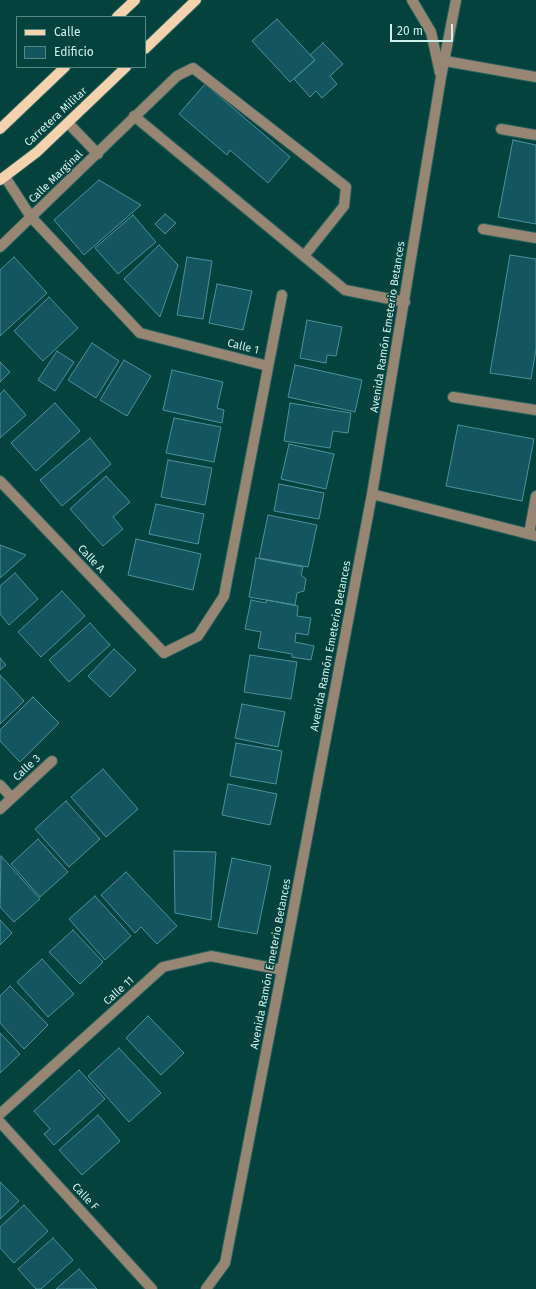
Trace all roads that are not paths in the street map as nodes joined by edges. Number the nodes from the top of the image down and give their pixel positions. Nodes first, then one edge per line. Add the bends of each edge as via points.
1 (135, 0) edge
2 (196, 0) edge
3 (412, 0) edge
4 (456, 0) edge
5 (119, 16) edge
6 (146, 48) edge
7 (445, 61) junction
8 (64, 68) edge
9 (125, 68) edge
10 (536, 77) edge
11 (441, 78) junction
12 (134, 116) junction
13 (68, 123) junction
14 (0, 129) edge
15 (501, 129) dead end
16 (536, 135) edge
17 (98, 154) junction
18 (3, 178) edge
19 (32, 217) junction
20 (483, 229) dead end
21 (536, 238) edge
22 (0, 247) edge
23 (304, 256) junction
24 (282, 295) dead end
25 (405, 302) junction
26 (268, 366) junction
27 (453, 397) dead end
28 (536, 410) edge
29 (0, 481) edge
30 (372, 494) junction
31 (536, 496) edge
32 (532, 535) edge
33 (164, 653) joint
34 (52, 761) dead end
35 (0, 785) edge
36 (12, 798) junction
37 (0, 809) edge
38 (282, 970) junction
39 (0, 1114) edge
40 (0, 1122) edge
41 (152, 1289) edge
42 (206, 1289) edge

1 - 5 main road
2 - 6 main road
3 - 11 street via 431,32
4 - 7 street, Avenida Ramón Emeterio Betances
7 - 10 street
7 - 11 street, Avenida Ramón Emeterio Betances
8 - 14 main road
9 - 13 main road, Carretera Militar
11 - 25 street, Avenida Ramón Emeterio Betances
12 - 17 street, Calle Marginal
12 - 23 street
12 - 23 street, Calle Marginal via 177,76 193,68 346,187 344,206
13 - 17 street
13 - 18 main road, Carretera Militar via 37,152
15 - 16 street
17 - 19 street, Calle Marginal
18 - 19 street, Calle Marginal
19 - 22 street, Calle Marginal
19 - 26 street, Calle 1 via 140,333
20 - 21 street
23 - 25 street via 345,290
24 - 26 street
25 - 30 street, Avenida Ramón Emeterio Betances
26 - 33 street, Calle 1 via 224,596 198,636
27 - 28 street
29 - 33 street, Calle A
30 - 32 street
30 - 38 street, Avenida Ramón Emeterio Betances
31 - 32 street
34 - 36 street, Calle 3
35 - 36 street
36 - 37 street, Calle 3
38 - 39 street, Calle 11 via 211,956 163,967
38 - 42 street, Avenida Ramón Emeterio Betances via 225,1263
40 - 41 street, Calle F

